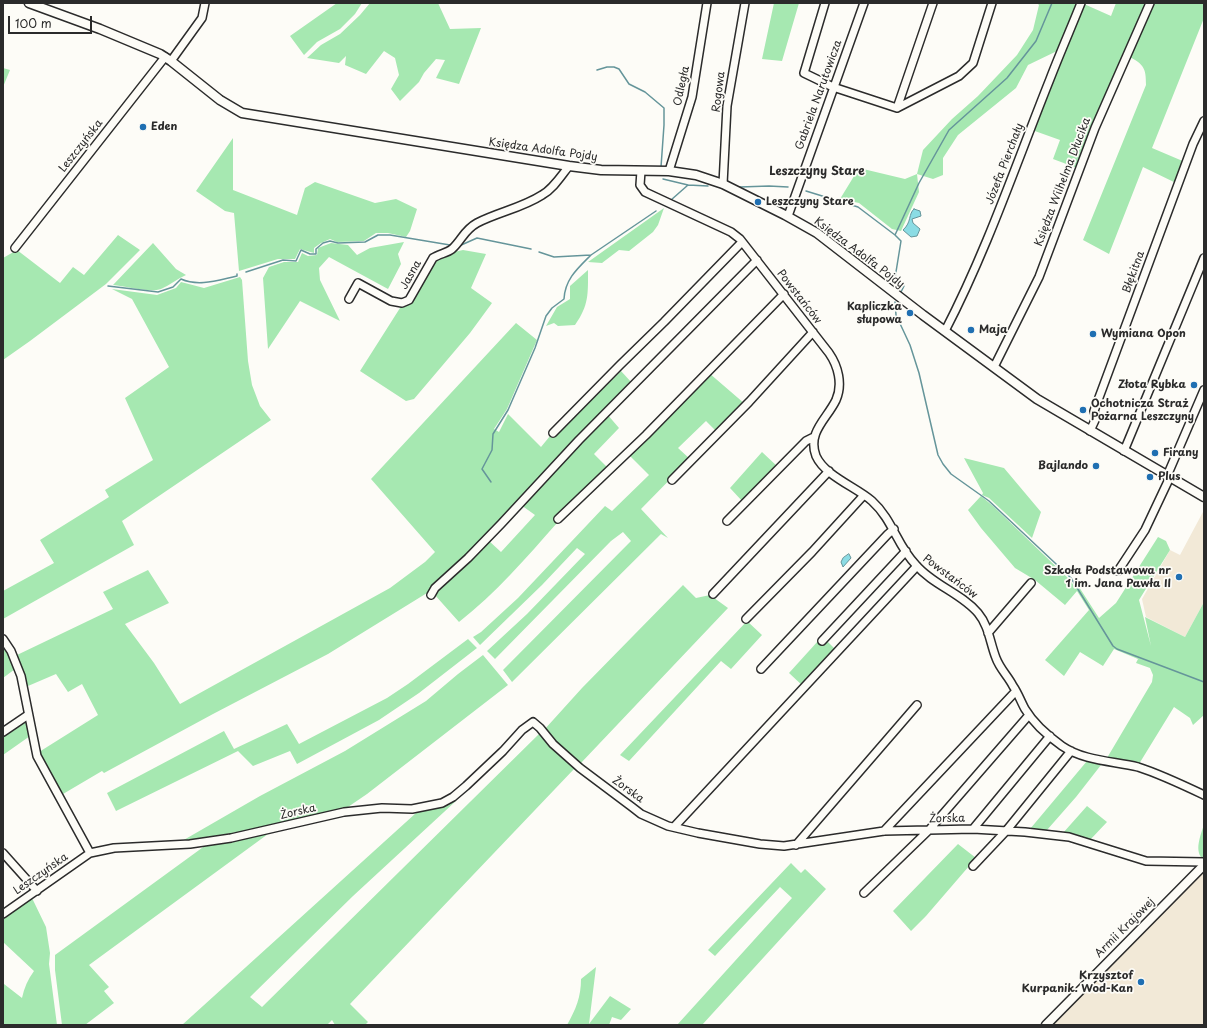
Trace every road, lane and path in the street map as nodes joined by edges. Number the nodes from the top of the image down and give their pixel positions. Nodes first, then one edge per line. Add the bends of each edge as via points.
1 (29, 3) edge
2 (205, 3) edge
3 (707, 3) edge
4 (744, 3) edge
5 (825, 3) edge
6 (864, 3) edge
7 (933, 3) edge
8 (992, 3) edge
9 (1081, 3) edge
10 (1150, 3) edge
11 (168, 59) junction
12 (833, 87) junction
13 (897, 108) junction
14 (1204, 121) edge
15 (569, 166) junction
16 (641, 171) junction
17 (669, 171) junction
18 (723, 184) junction
19 (788, 216) junction
20 (742, 242) junction
21 (14, 248) dead end
22 (1204, 258) edge
23 (757, 260) junction
24 (784, 294) junction
25 (349, 299) dead end
26 (945, 331) junction
27 (813, 332) junction
28 (994, 367) junction
29 (1204, 390) edge
30 (1090, 430) junction
31 (553, 433) dead end
32 (814, 437) junction
33 (1124, 450) junction
34 (829, 470) junction
35 (1169, 477) junction
36 (672, 480) dead end
37 (864, 495) junction
38 (1204, 497) edge
39 (558, 519) dead end
40 (727, 521) dead end
41 (894, 529) junction
42 (906, 551) junction
43 (917, 566) junction
44 (1118, 571) dead end
45 (1030, 583) dead end
46 (713, 594) dead end
47 (431, 595) dead end
48 (746, 619) dead end
49 (988, 633) junction
50 (3, 639) edge
51 (822, 641) dead end
52 (761, 670) dead end
53 (1016, 691) junction
54 (917, 705) dead end
55 (28, 715) junction
56 (1029, 715) junction
57 (3, 732) edge
58 (1050, 736) junction
59 (1071, 751) junction
60 (1204, 795) edge
61 (674, 828) junction
62 (973, 829) junction
63 (929, 830) junction
64 (884, 831) junction
65 (1006, 831) junction
66 (796, 845) junction
67 (90, 853) junction
68 (3, 854) edge
69 (1204, 864) edge
70 (973, 866) dead end
71 (37, 891) junction
72 (864, 893) dead end
73 (3, 914) edge
74 (1046, 1025) edge

1 - 11 street via 100,29
2 - 11 street, Leszczyńska via 202,18
3 - 17 street, Odległa via 692,97
4 - 18 street, Rogowa via 727,106
5 - 12 street via 804,73
6 - 12 street, Gabriela Narutowicza
7 - 13 street
8 - 13 street via 973,63 959,76
9 - 26 street, Józefa Pierchały via 1000,209
10 - 28 street, Księdza Wilhelma Dłucika via 1095,128 1039,277
11 - 15 street, Księdza Adolfa Pojdy via 220,100 242,113
11 - 21 street, Leszczyńska
12 - 13 street
12 - 19 street, Gabriela Narutowicza
14 - 30 street, Błękitna via 1193,144 1094,411 1096,418
15 - 16 street, Księdza Adolfa Pojdy
15 - 25 street, Jasna via 543,195 476,223 464,233 458,244 433,258 409,300 402,303 391,301 358,283
16 - 17 street, Księdza Adolfa Pojdy
16 - 20 street, Powstańców via 640,185 645,192 731,232
17 - 18 street, Księdza Adolfa Pojdy via 703,177
18 - 19 street, Księdza Adolfa Pojdy
19 - 26 street, Księdza Adolfa Pojdy via 817,233
20 - 23 street, Powstańców
20 - 31 street
22 - 33 street
23 - 24 street, Powstańców
23 - 47 street via 578,440
24 - 27 street, Powstańców
24 - 39 street via 646,435
26 - 28 street, Księdza Adolfa Pojdy
27 - 32 street, Powstańców via 833,359 839,382 836,400
27 - 36 street
28 - 30 street, Księdza Adolfa Pojdy via 1036,399
29 - 35 street
30 - 33 street, Księdza Adolfa Pojdy
32 - 34 street, Powstańców via 816,455
32 - 40 street via 806,441
33 - 35 street, Księdza Adolfa Pojdy
34 - 37 street, Powstańców
34 - 46 street
35 - 38 street, Księdza Adolfa Pojdy
35 - 44 street via 1145,530
37 - 41 street, Powstańców via 883,511
37 - 48 street
41 - 42 street, Powstańców
41 - 52 street
42 - 43 street, Powstańców
42 - 51 street
43 - 49 street, Powstańców via 974,609 982,618
43 - 61 street
45 - 49 street
49 - 53 street, Powstańców via 998,664
50 - 55 street via 19,669
53 - 56 street, Powstańców
53 - 64 street
54 - 66 street
55 - 57 street
55 - 67 street via 37,756
56 - 58 street, Powstańców
56 - 63 street
58 - 59 street, Powstańców
58 - 62 street
59 - 60 street, Powstańców via 1138,767
59 - 65 street
61 - 66 street, Żorska via 760,844
61 - 67 street, Żorska via 641,814 594,779 553,744 533,722 466,786 434,805 412,809 382,808 344,812 231,838 170,846 114,848
62 - 63 street, Żorska
62 - 65 street, Żorska
63 - 64 street, Żorska
63 - 72 street
64 - 66 street, Żorska
65 - 69 street, Żorska via 1069,837 1146,861
65 - 70 street
67 - 71 street, Leszczyńska
68 - 71 street
69 - 74 street, Armii Krajowej
71 - 73 street, Leszczyńska

